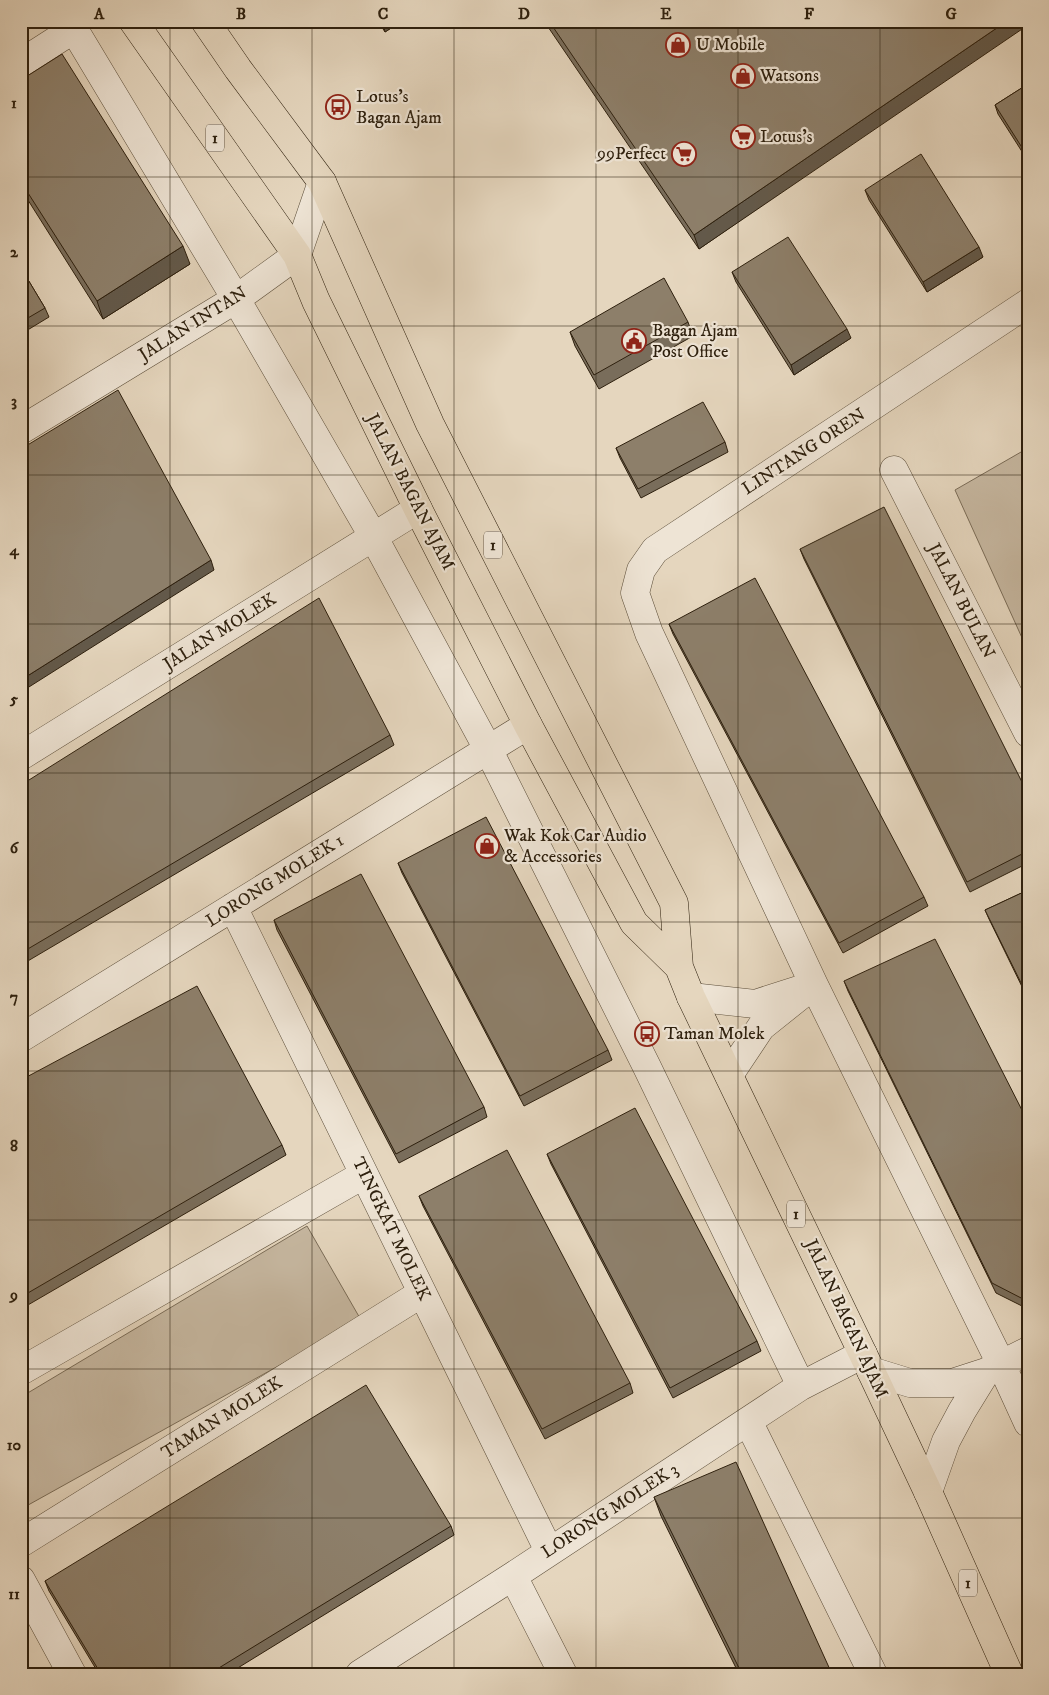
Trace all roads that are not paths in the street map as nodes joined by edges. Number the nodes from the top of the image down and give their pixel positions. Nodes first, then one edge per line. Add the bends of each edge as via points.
1 (133, 21) edge
2 (205, 21) edge
3 (71, 25) edge
4 (21, 63) edge
5 (322, 182) junction
6 (297, 256) junction
7 (236, 298) junction
8 (1028, 303) edge
9 (21, 430) edge
10 (894, 470) dead end
11 (418, 509) junction
12 (373, 536) junction
13 (528, 725) junction
14 (1028, 733) edge
15 (488, 749) junction
16 (21, 756) edge
17 (233, 907) junction
18 (679, 967) junction
19 (814, 985) junction
20 (691, 997) junction
21 (21, 1038) edge
22 (729, 1075) junction
23 (364, 1175) junction
24 (422, 1293) junction
25 (1028, 1351) edge
26 (867, 1362) junction
27 (994, 1368) junction
28 (21, 1371) edge
29 (801, 1386) junction
30 (748, 1421) junction
31 (1028, 1422) edge
32 (928, 1492) junction
33 (21, 1542) edge
34 (549, 1550) junction
35 (513, 1576) junction
36 (21, 1580) edge
37 (72, 1674) edge
38 (360, 1674) edge
39 (563, 1674) edge
40 (873, 1674) edge
41 (1009, 1674) edge

1 - 6 main road, JALAN BAGAN AJAM / 1
2 - 5 main road, JALAN BAGAN AJAM / 1
3 - 4 street
3 - 7 street
5 - 6 street
5 - 18 main road, JALAN BAGAN AJAM / 1 via 430,424 674,903
6 - 7 street, JALAN INTAN
6 - 11 main road, JALAN BAGAN AJAM / 1
7 - 9 street, JALAN INTAN
7 - 12 street
8 - 19 street, LINTANG OREN via 655,550 640,570 635,593 649,633
10 - 14 street, JALAN BULAN
11 - 12 street, JALAN MOLEK
11 - 13 main road, JALAN BAGAN AJAM / 1
12 - 15 street
12 - 16 street, JALAN MOLEK
13 - 15 street, LORONG MOLEK 1
13 - 18 main road, JALAN BAGAN AJAM / 1 via 634,923
15 - 17 street, LORONG MOLEK 1
15 - 29 street
17 - 21 street, LORONG MOLEK 1
17 - 23 street, TINGKAT MOLEK
18 - 20 main road, JALAN BAGAN AJAM / 1
19 - 20 street via 755,1004
19 - 22 street via 761,1028
19 - 27 street, LINTANG OREN
20 - 22 main road, JALAN BAGAN AJAM / 1
22 - 26 main road, JALAN BAGAN AJAM / 1
23 - 24 street, TINGKAT MOLEK
23 - 28 street
24 - 33 street, TAMAN MOLEK
24 - 34 street, TINGKAT MOLEK
25 - 27 street
26 - 27 street via 910,1383 952,1383
26 - 29 street, LORONG MOLEK 3
26 - 32 main road, JALAN BAGAN AJAM / 1
27 - 31 street, LINTANG OREN
27 - 32 street via 962,1411 946,1441
29 - 30 street, LORONG MOLEK 3
30 - 34 street, LORONG MOLEK 3
30 - 40 street
32 - 41 main road, JALAN BAGAN AJAM / 1
34 - 35 street, LORONG MOLEK 3
35 - 38 street, LORONG MOLEK 3
35 - 39 street
36 - 37 street

